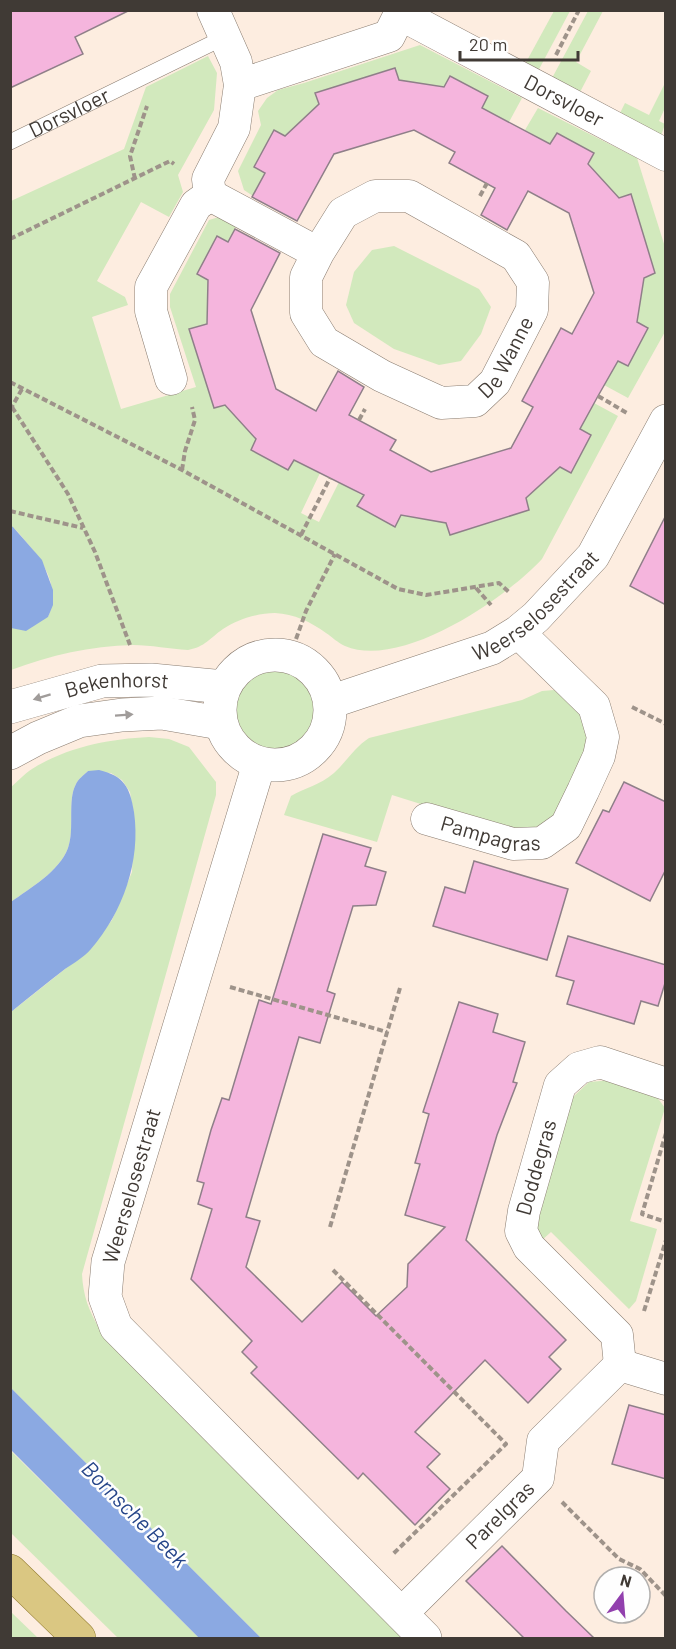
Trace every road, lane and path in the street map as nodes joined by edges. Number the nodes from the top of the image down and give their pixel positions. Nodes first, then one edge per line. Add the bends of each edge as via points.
1 (579, 10) edge
2 (219, 24) edge
3 (160, 68) junction
4 (240, 85) junction
5 (538, 87) junction
6 (10, 142) edge
7 (666, 155) edge
8 (135, 179) junction
9 (209, 187) junction
10 (10, 239) edge
11 (318, 253) junction
12 (171, 379) joint
13 (10, 382) edge
14 (22, 389) junction
15 (598, 396) dead end
16 (11, 408) edge
17 (627, 413) dead end
18 (666, 421) edge
19 (182, 470) junction
20 (330, 478) dead end
21 (10, 511) edge
22 (83, 528) junction
23 (301, 535) junction
24 (334, 554) junction
25 (511, 595) dead end
26 (518, 632) junction
27 (130, 651) dead end
28 (290, 656) junction
29 (225, 687) junction
30 (330, 702) junction
31 (10, 707) edge
32 (635, 708) dead end
33 (220, 723) junction
34 (666, 724) edge
35 (10, 753) edge
36 (259, 764) junction
37 (427, 819) dead end
38 (194, 976) junction
39 (400, 988) dead end
40 (387, 1032) junction
41 (666, 1084) edge
42 (666, 1134) edge
43 (666, 1222) edge
44 (330, 1227) dead end
45 (666, 1240) edge
46 (333, 1270) dead end
47 (618, 1350) junction
48 (666, 1379) edge
49 (538, 1478) junction
50 (10, 1571) edge
51 (367, 1580) junction
52 (666, 1596) edge
53 (400, 1614) junction
54 (79, 1638) edge
55 (425, 1638) edge

1 - 5 path
2 - 3 lane, Dorsvloer
2 - 4 street, Dorsvloer via 236,62
3 - 6 lane, Dorsvloer
3 - 8 path via 130,156
4 - 5 street, Dorsvloer via 389,36 400,14
4 - 9 street, Dorsvloer via 234,128
5 - 7 street, Dorsvloer
8 - 9 path via 170,161
8 - 10 path
9 - 11 street
9 - 12 street, Dorsvloer via 151,287 151,311
11 - 11 street, De Wanne via 343,213 375,196 409,196 516,256 533,282 532,310 495,382 475,400 441,402 382,376 324,342 306,313 306,277
12 - 19 path via 187,391 195,420
13 - 14 path
14 - 16 path
14 - 19 path
15 - 17 path
16 - 22 path via 68,494
18 - 26 street, Weerselosestraat via 593,556 560,594
19 - 23 path
20 - 23 path
21 - 22 path
22 - 27 path
23 - 24 path
24 - 25 path via 398,589 426,595 499,583
24 - 28 path via 306,611
26 - 30 street, Weerselosestraat via 492,648
26 - 37 street, Pampagras via 594,706 603,737 599,756 566,826 542,843 513,844
28 - 29 street via 268,654 247,661 231,675
28 - 30 street via 309,666 324,683
29 -> 31 street, Bekenhorst via 151,680 102,681
29 - 33 street
30 - 36 street via 328,725 318,745 302,759 281,765
32 - 34 path
35 -> 33 street, Bekenhorst via 79,721 162,713
33 - 36 street via 239,753
36 - 38 street, Weerselosestraat
38 - 40 path
38 - 51 street, Weerselosestraat via 108,1262 105,1297 117,1327
39 - 40 path
40 - 44 path
41 - 47 street, Doddegras via 600,1062 579,1068 560,1085 524,1211 521,1231 529,1246
42 - 43 path via 642,1214
45 - 47 path via 641,1319
46 - 51 path via 506,1444
47 - 48 street
47 - 49 street, Parelgras via 543,1441
49 - 52 path via 619,1559 640,1569
49 - 53 street, Parelgras
50 - 54 main road
51 - 53 street, Weerselosestraat
53 - 55 street, Weerselosestraat

